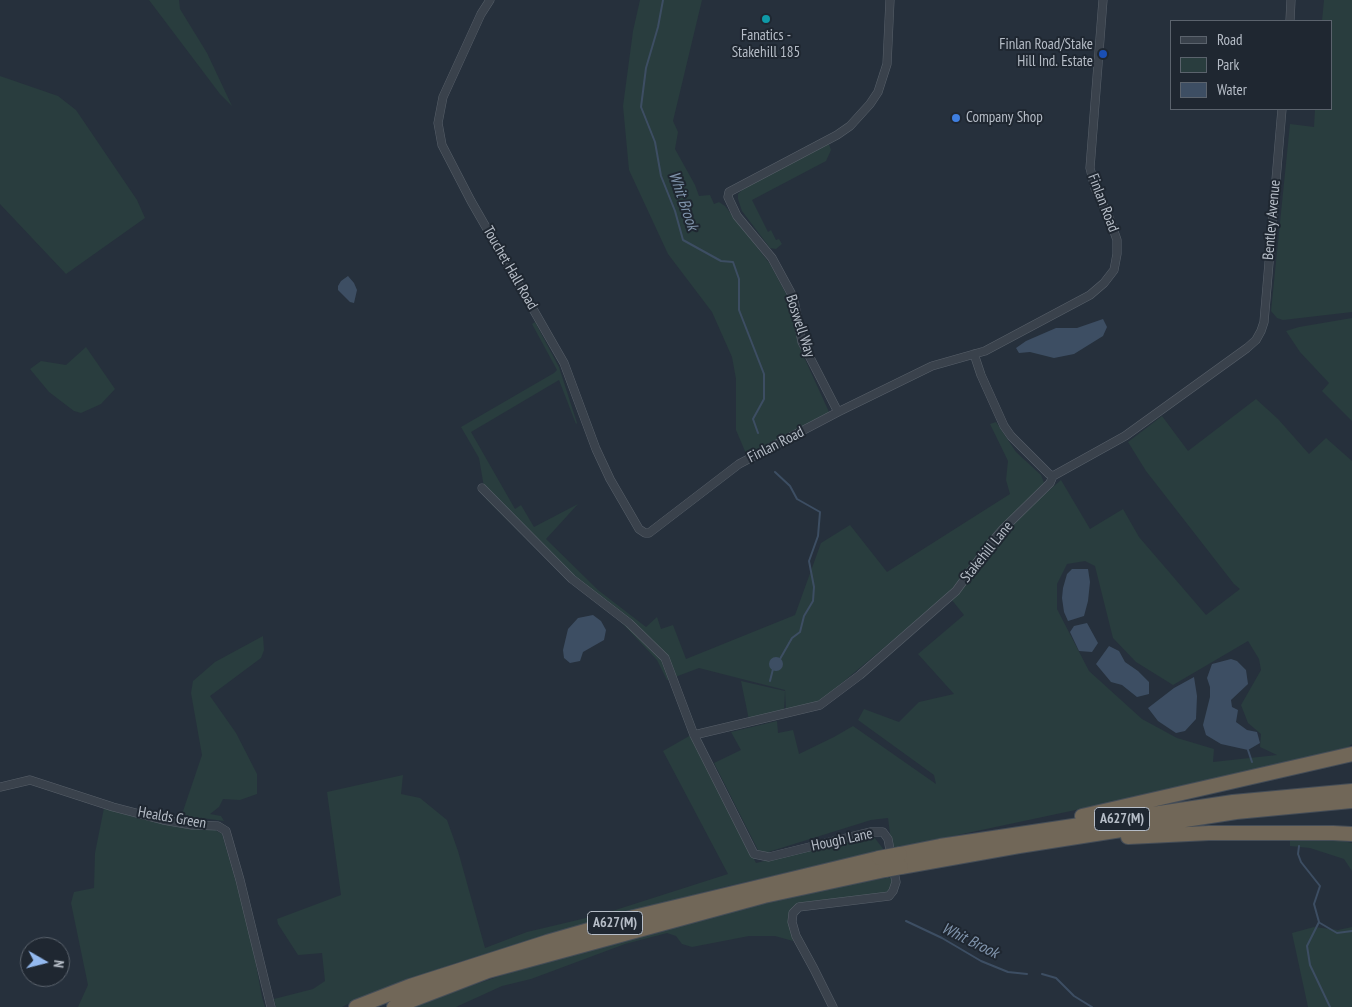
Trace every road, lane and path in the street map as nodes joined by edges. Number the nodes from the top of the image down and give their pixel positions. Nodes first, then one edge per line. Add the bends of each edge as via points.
1 (490, 0) edge
2 (890, 0) edge
3 (1103, 0) edge
4 (1291, 0) edge
5 (1290, 20) edge
6 (1282, 110) edge
7 (1261, 332) joint
8 (974, 354) junction
9 (838, 412) junction
10 (1053, 476) junction
11 (482, 488) dead end
12 (645, 533) joint
13 (694, 735) junction
14 (1352, 754) edge
15 (0, 787) edge
16 (1349, 796) edge
17 (1352, 834) edge
18 (940, 846) junction
19 (968, 854) junction
20 (901, 860) junction
21 (882, 864) junction
22 (271, 1007) edge
23 (356, 1007) edge
24 (394, 1007) edge
25 (832, 1007) edge

1 - 12 street, Touchet Hall Road via 443,97 438,123 442,145 564,363 610,479 639,529
2 - 9 street, Boswell Way via 887,64 882,84 870,104 850,126 729,192 728,197 737,216 772,258 791,293 802,342
3 - 8 street, Finlan Road via 1090,168 1095,188 1116,234 1118,254 1114,270 1090,295
4 - 5 street
6 - 7 street, Bentley Avenue
7 - 10 street, Stakehill Lane via 1247,348 1125,436
8 - 9 street, Finlan Road via 932,366
8 - 10 street via 1004,426 1023,449
9 - 12 street, Finlan Road via 739,464 653,531
10 - 13 street, Stakehill Lane via 1050,484 991,543 956,591 860,675 820,705
11 - 13 street via 572,579 628,623 665,658
13 - 25 street, Hough Lane via 754,854 769,857 870,832 883,832 888,839 896,882 889,896 799,907 793,913 796,936
14 - 18 highway, A627(M)
15 - 22 street, Healds Green via 30,780 162,820 218,826 226,831
16 - 18 highway, A627(M) via 1233,802
16 - 19 highway, A627(M)
17 - 19 highway, A627(M) via 1157,835
18 - 20 highway, A627(M)
19 - 20 highway, A627(M)
20 - 21 highway, A627(M), bridge
21 - 23 highway, A627(M) via 784,880 599,927 410,986
21 - 24 highway, A627(M) via 488,971

